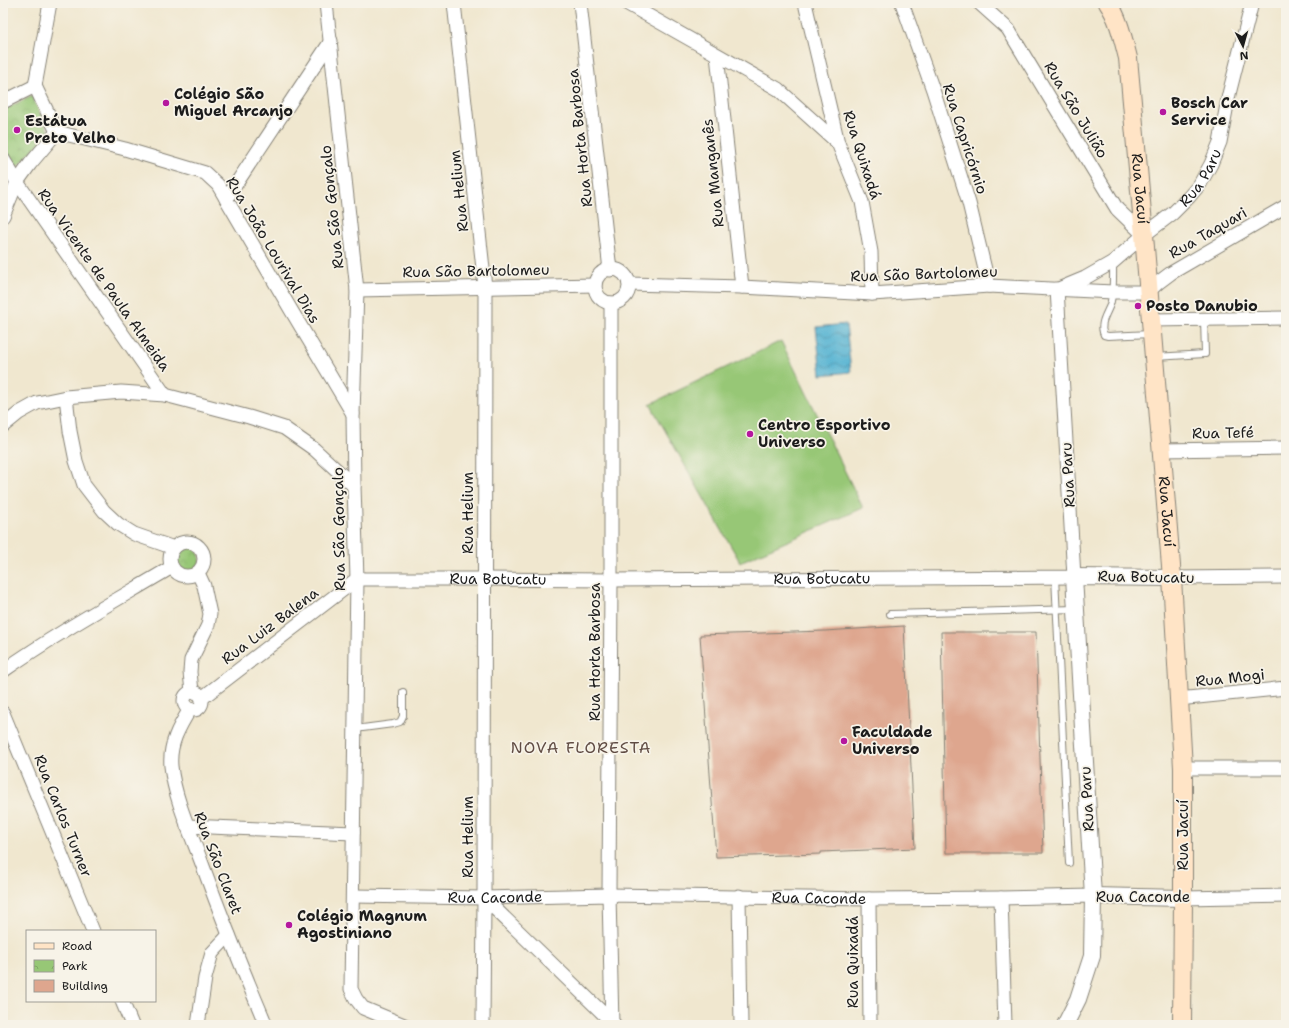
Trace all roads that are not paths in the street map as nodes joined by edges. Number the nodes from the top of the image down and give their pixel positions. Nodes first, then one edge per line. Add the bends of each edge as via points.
1 (50, 3) edge
2 (326, 3) edge
3 (454, 3) edge
4 (580, 3) edge
5 (626, 3) edge
6 (805, 3) edge
7 (902, 3) edge
8 (979, 3) edge
9 (1108, 3) edge
10 (1252, 3) edge
11 (331, 41) junction
12 (717, 55) junction
13 (35, 86) junction
14 (3, 102) edge
15 (57, 132) junction
16 (838, 143) junction
17 (3, 159) edge
18 (17, 182) junction
19 (226, 199) junction
20 (1286, 206) edge
21 (3, 216) edge
22 (1144, 235) junction
23 (1113, 262) junction
24 (610, 270) junction
25 (629, 284) junction
26 (595, 285) junction
27 (989, 286) junction
28 (485, 287) junction
29 (742, 287) junction
30 (1057, 289) junction
31 (358, 290) junction
32 (1113, 292) junction
33 (1148, 292) junction
34 (872, 294) junction
35 (611, 303) junction
36 (1286, 318) edge
37 (1204, 319) junction
38 (1151, 327) junction
39 (1154, 358) junction
40 (165, 395) junction
41 (66, 397) junction
42 (353, 414) junction
43 (3, 426) edge
44 (1286, 448) edge
45 (1161, 450) junction
46 (354, 486) junction
47 (174, 548) junction
48 (172, 567) junction
49 (198, 574) junction
50 (1055, 577) junction
51 (1074, 577) junction
52 (1286, 577) edge
53 (1172, 578) junction
54 (357, 579) junction
55 (484, 579) junction
56 (611, 580) junction
57 (1057, 609) junction
58 (1076, 609) junction
59 (890, 614) dead end
60 (3, 671) edge
61 (1286, 688) edge
62 (403, 692) dead end
63 (197, 695) junction
64 (1178, 699) junction
65 (3, 713) edge
66 (355, 729) junction
67 (1183, 768) junction
68 (1286, 768) edge
69 (187, 826) junction
70 (353, 833) junction
71 (1069, 863) dead end
72 (353, 896) junction
73 (609, 896) junction
74 (739, 896) junction
75 (1093, 896) junction
76 (1286, 896) edge
77 (484, 898) junction
78 (869, 898) junction
79 (1001, 898) junction
80 (1183, 898) junction
81 (93, 930) edge
82 (229, 935) junction
83 (122, 1002) edge
84 (613, 1024) edge
85 (132, 1025) edge
86 (198, 1025) edge
87 (266, 1025) edge
88 (404, 1025) edge
89 (483, 1025) edge
90 (740, 1025) edge
91 (870, 1025) edge
92 (1005, 1025) edge
93 (1065, 1025) edge
94 (1182, 1025) edge

1 - 13 street
2 - 11 street, Rua São Gonçalo
3 - 28 street, Rua Helium
4 - 24 street, Rua Horta Barbosa
5 - 12 street
6 - 16 street, Rua Quixadá
7 - 27 street, Rua Capricórnio via 969,203
8 - 22 street, Rua São Julião via 1008,29 1117,209
9 - 22 main road, Rua Jacuí via 1122,32 1128,58
10 - 22 street, Rua Paru via 1220,142 1211,164 1189,197
11 - 19 street
11 - 31 street, Rua São Gonçalo
12 - 16 street via 778,89
12 - 29 street, Rua Manganês
13 - 14 street
13 - 15 street
15 - 18 street
15 - 19 street, Rua João Lourival Dias via 205,173 218,185
16 - 34 street, Rua Quixadá via 862,202 871,252
17 - 18 street, Rua Vicente de Paula Almeida
18 - 21 street
18 - 40 street, Rua Vicente de Paula Almeida
19 - 42 street, Rua João Lourival Dias
20 - 33 street, Rua Taquari via 1171,273
22 - 23 street, Rua Paru
22 - 33 main road, Rua Jacuí
23 - 30 street, Rua Paru via 1085,278
23 - 32 lane
24 - 25 street via 620,271
24 - 26 street via 601,274
25 - 29 street, Rua São Bartolomeu
25 - 35 street via 626,296 617,303
26 - 28 street, Rua São Bartolomeu
26 - 35 street via 601,300
27 - 30 street, Rua São Bartolomeu
27 - 34 street, Rua São Bartolomeu
28 - 31 street, Rua São Bartolomeu
28 - 55 street, Rua Helium
29 - 34 street, Rua São Bartolomeu
30 - 32 street, Rua São Bartolomeu
30 - 51 street, Rua Paru
31 - 42 street, Rua São Gonçalo
32 - 33 street, Rua São Bartolomeu
32 - 38 lane via 1102,323 1104,335
33 - 38 main road, Rua Jacuí
35 - 56 street, Rua Horta Barbosa
36 - 37 street
37 - 38 street
37 - 39 lane via 1205,354
38 - 39 main road, Rua Jacuí
39 - 45 main road, Rua Jacuí
40 - 41 street via 121,392
40 - 46 street via 284,428 314,449
41 - 43 street via 37,403
41 - 47 street via 76,461 84,485 104,511 118,524 134,534
42 - 46 street, Rua São Gonçalo
44 - 45 street, Rua Tefé
45 - 53 main road, Rua Jacuí
46 - 54 street, Rua São Gonçalo
47 - 48 street via 170,557
47 - 49 street via 188,542 202,550 205,560
48 - 49 street via 177,574 185,577
48 - 60 street via 46,642
49 - 63 street via 204,586 210,614 208,625 191,660 190,677
50 - 51 street, Rua Botucatu
50 - 56 street, Rua Botucatu
50 - 57 lane
51 - 53 street, Rua Botucatu
51 - 58 street, Rua Paru
52 - 53 street, Rua Botucatu
53 - 64 main road, Rua Jacuí
54 - 55 street, Rua Botucatu
54 - 63 street, Rua Luiz Balena
54 - 66 street, Rua São Gonçalo
55 - 56 street, Rua Botucatu
55 - 77 street, Rua Helium
56 - 73 street, Rua Horta Barbosa
57 - 58 lane
57 - 59 lane
57 - 71 lane
58 - 75 street, Rua Paru
61 - 64 street, Rua Mogi
62 - 66 lane via 403,716 400,722
63 - 69 street, Rua São Claret via 187,694 185,699 185,704 190,709 174,736 171,765
64 - 67 main road, Rua Jacuí
65 - 81 street, Rua Carlos Turner
66 - 70 street, Rua São Gonçalo
67 - 68 street
67 - 80 main road, Rua Jacuí
69 - 70 street
69 - 82 street, Rua São Claret
70 - 72 street, Rua São Gonçalo
72 - 77 street, Rua Caconde
72 - 88 street, Rua São Gonçalo via 351,989 363,1008
73 - 74 street, Rua Caconde
73 - 77 street, Rua Caconde
73 - 84 street, Rua Horta Barbosa
74 - 78 street, Rua Caconde
74 - 90 street
75 - 79 street, Rua Caconde
75 - 80 street, Rua Caconde
75 - 93 street, Rua Paru via 1092,956 1078,999
76 - 80 street, Rua Caconde
77 - 84 street
77 - 89 street, Rua Helium
78 - 79 street, Rua Caconde
78 - 91 street, Rua Quixadá
79 - 92 street
80 - 94 main road, Rua Jacuí
82 - 86 street via 212,953 205,978
82 - 87 street, Rua São Claret
83 - 85 street

